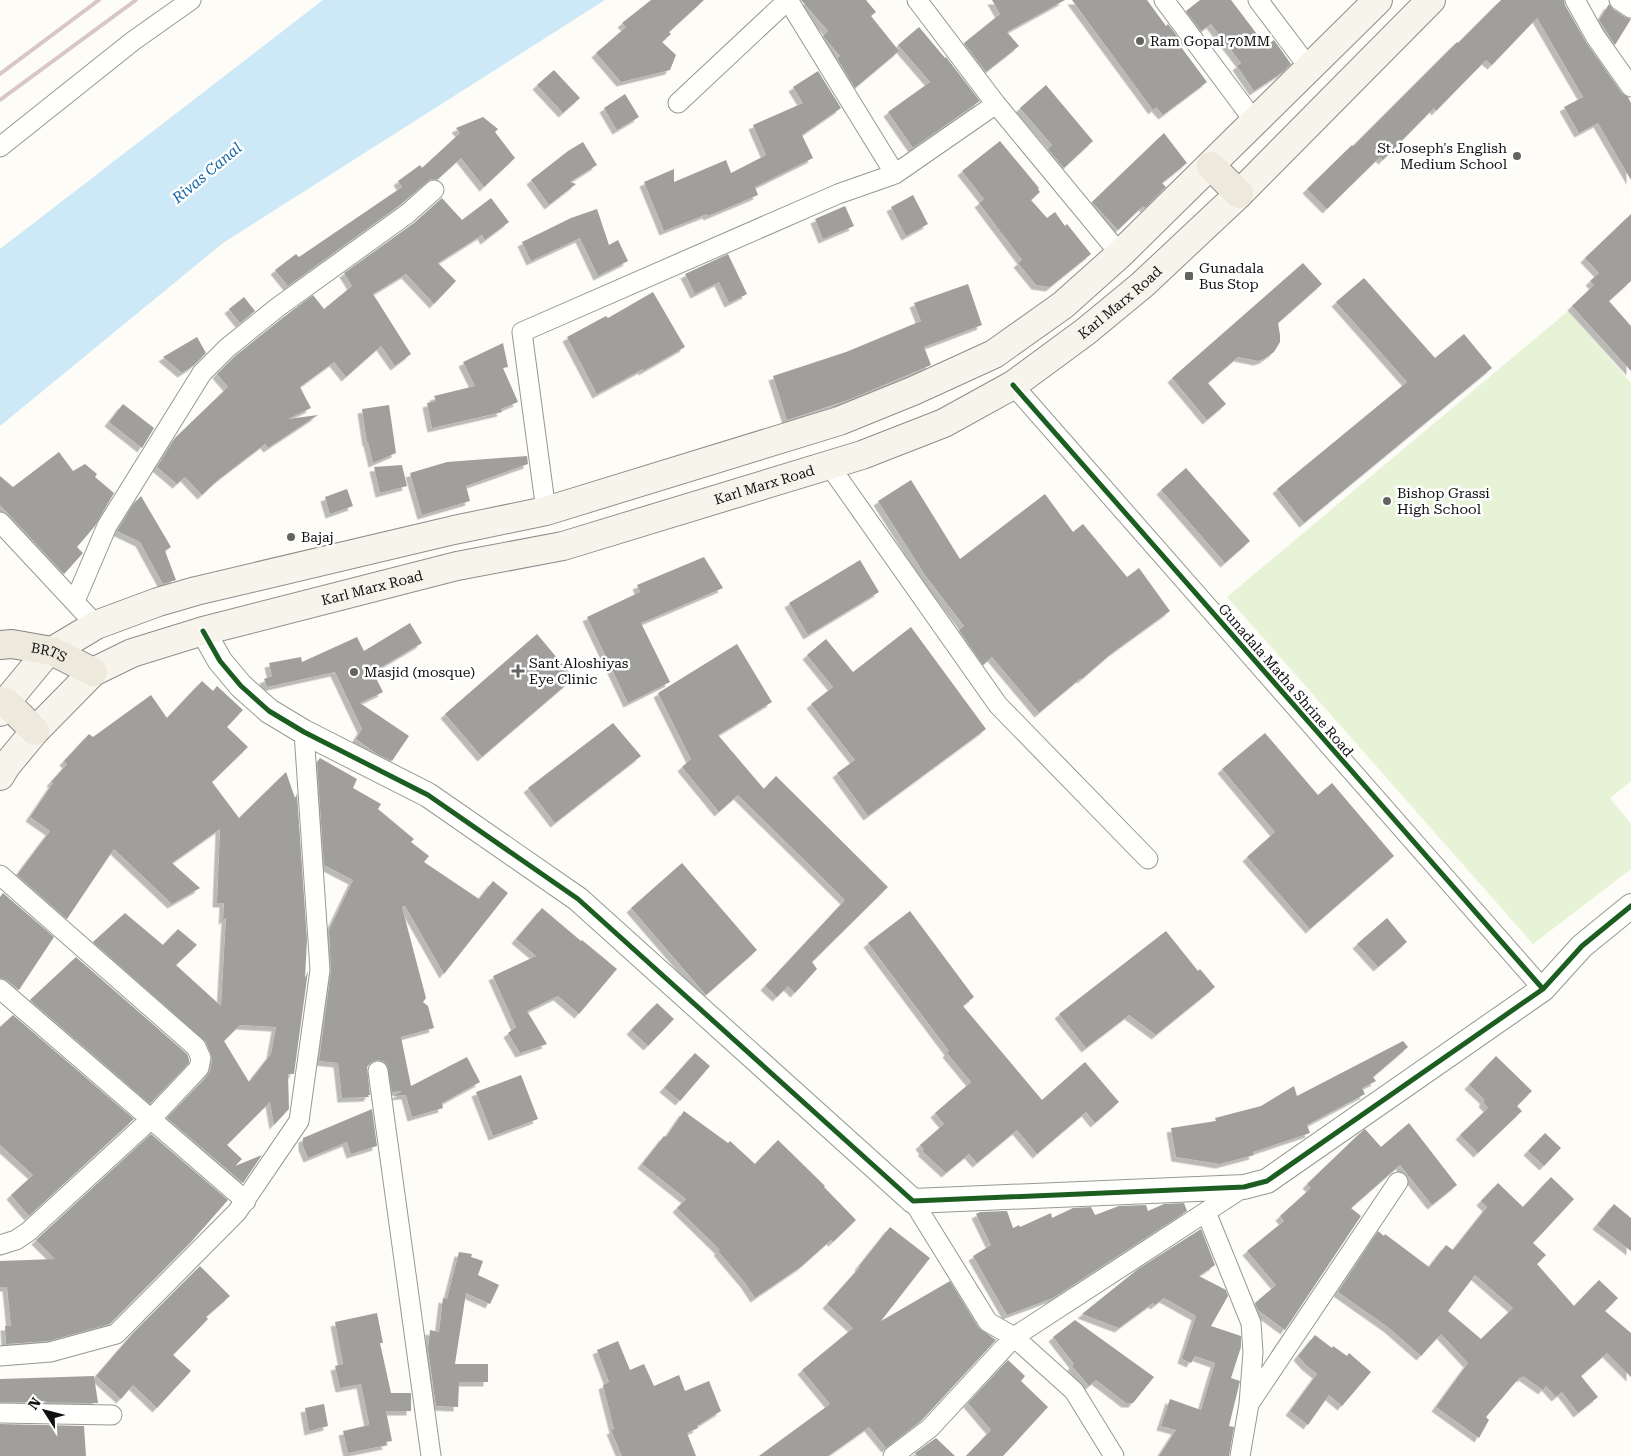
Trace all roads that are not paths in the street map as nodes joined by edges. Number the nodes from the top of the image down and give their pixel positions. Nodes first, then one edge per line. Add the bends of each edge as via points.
1 (191, 0) edge
2 (788, 0) edge
3 (917, 0) edge
4 (1164, 0) edge
5 (1258, 0) edge
6 (1378, 0) edge
7 (1431, 0) edge
8 (1575, 0) edge
9 (1619, 0) edge
10 (1631, 8) edge
11 (1310, 69) junction
12 (1631, 88) edge
13 (678, 104) dead end
14 (996, 104) junction
15 (1255, 122) junction
16 (0, 147) edge
17 (1211, 166) junction
18 (895, 174) junction
19 (434, 190) dead end
20 (1239, 194) junction
21 (1120, 254) junction
22 (1013, 385) junction
23 (829, 465) junction
24 (546, 511) junction
25 (0, 522) edge
26 (75, 601) junction
27 (96, 626) junction
28 (203, 631) junction
29 (0, 645) edge
30 (52, 651) junction
31 (93, 672) junction
32 (2, 705) edge
33 (35, 731) junction
34 (304, 732) junction
35 (0, 776) edge
36 (1148, 859) dead end
37 (0, 875) edge
38 (1626, 916) edge
39 (0, 989) edge
40 (1543, 989) junction
41 (378, 1071) dead end
42 (151, 1119) junction
43 (1398, 1182) dead end
44 (1244, 1187) junction
45 (246, 1201) junction
46 (913, 1201) junction
47 (1206, 1212) junction
48 (0, 1246) edge
49 (1014, 1337) junction
50 (0, 1356) edge
51 (1249, 1404) junction
52 (0, 1413) edge
53 (112, 1414) dead end
54 (431, 1456) edge
55 (893, 1456) edge
56 (1114, 1456) edge
57 (1240, 1456) edge

1 - 16 street via 133,41
2 - 13 street
2 - 18 street
3 - 14 street
4 - 15 street
5 - 11 street
6 - 11 main road
7 - 20 main road, Karl Marx Road
8 - 12 street
9 - 10 street
11 - 15 main road
14 - 18 street
14 - 21 street
15 - 17 main road
17 - 20 main road
17 - 21 main road
18 - 24 street via 838,194 522,332
19 - 26 street via 407,214 226,348 202,373 107,526
20 - 22 main road, Karl Marx Road via 1142,285
21 - 24 main road via 1063,306 994,354 913,391 838,421
22 - 23 main road, Karl Marx Road via 944,423
22 - 40 street, Gunadala Matha Shrine Road
23 - 28 main road, Karl Marx Road via 563,546 457,566
23 - 36 street via 998,706
24 - 27 main road via 196,591
25 - 26 street
26 - 27 street
27 - 30 main road
28 - 31 main road, Karl Marx Road via 132,653
28 - 34 street via 220,661 240,686 269,711
29 - 30 main road, BRTS
30 - 31 main road, BRTS
30 - 32 main road
31 - 33 main road, Karl Marx Road
32 - 33 main road
33 - 35 main road, Karl Marx Road
34 - 45 street via 320,970 299,1121
34 - 46 street via 428,794 578,899
37 - 42 street via 196,1047 201,1058 199,1068
38 - 40 street via 1582,946
39 - 42 street
40 - 44 street via 1267,1182
41 - 54 street
42 - 45 street
42 - 48 street via 28,1232
43 - 51 street
44 - 46 street
44 - 47 street
45 - 50 street via 116,1334 50,1352
46 - 49 street via 988,1322
47 - 49 street
47 - 51 street via 1251,1322 1253,1352
49 - 55 street via 930,1428
49 - 56 street via 1074,1391
51 - 57 street
52 - 53 street

